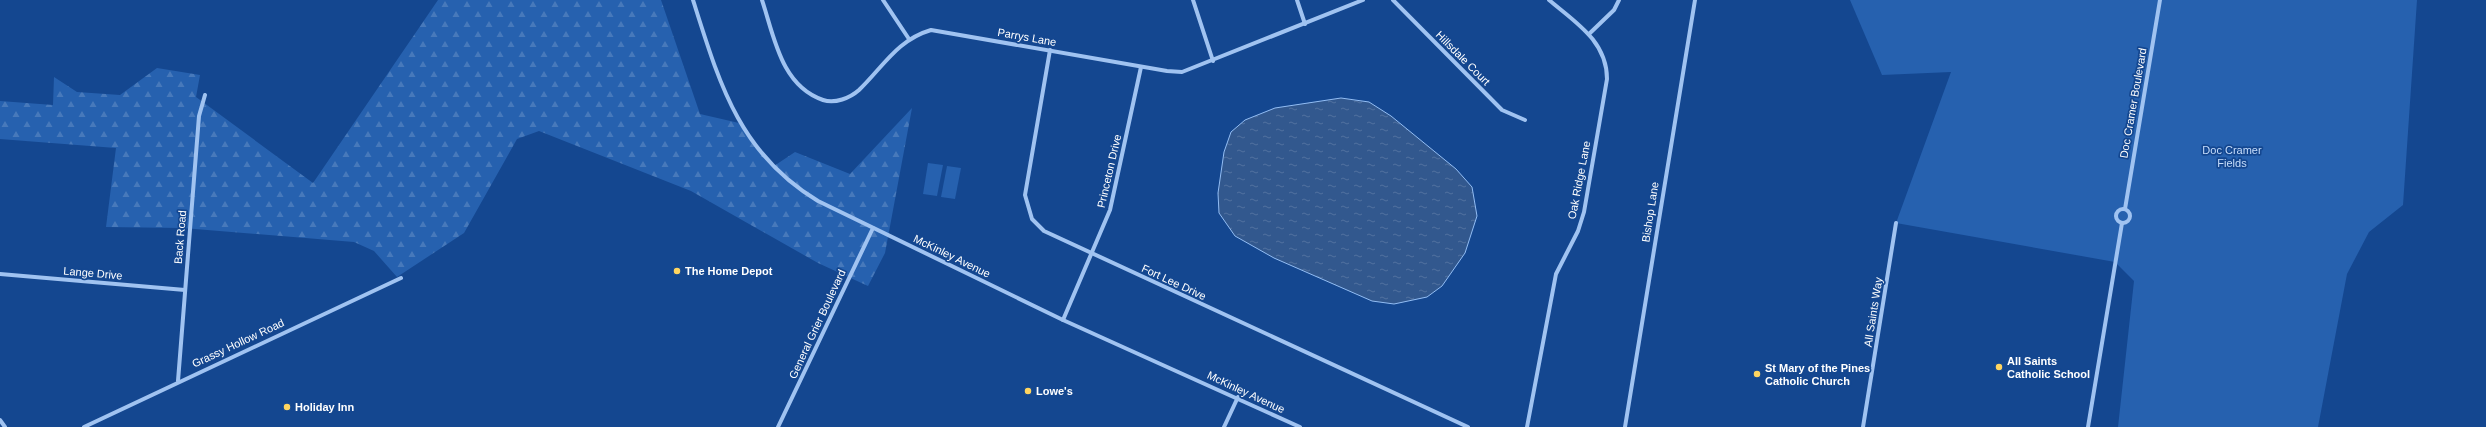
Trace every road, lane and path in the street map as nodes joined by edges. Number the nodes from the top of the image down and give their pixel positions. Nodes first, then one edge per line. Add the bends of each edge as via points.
1 (693, 0) edge
2 (762, 0) edge
3 (883, 0) edge
4 (1193, 0) edge
5 (1297, 0) edge
6 (1363, 0) edge
7 (1393, 0) edge
8 (1549, 0) edge
9 (1619, 0) edge
10 (1695, 0) edge
11 (2160, 0) edge
12 (1305, 24) junction
13 (1589, 34) junction
14 (909, 39) junction
15 (1050, 50) junction
16 (1213, 61) junction
17 (1141, 66) junction
18 (205, 95) dead end
19 (1525, 120) dead end
20 (2125, 209) junction
21 (1896, 223) dead end
22 (2122, 223) junction
23 (872, 228) junction
24 (1092, 254) junction
25 (0, 274) edge
26 (401, 278) dead end
27 (185, 290) junction
28 (1063, 320) junction
29 (178, 381) junction
30 (1238, 397) junction
31 (0, 420) edge
32 (5, 427) edge
33 (84, 427) edge
34 (778, 427) edge
35 (1224, 427) edge
36 (1300, 427) edge
37 (1468, 427) edge
38 (1527, 427) edge
39 (1625, 427) edge
40 (1863, 427) edge
41 (2088, 427) edge

1 - 23 street, McKinley Avenue via 726,97 746,134 791,184 818,201
2 - 14 street, Parrys Lane via 782,61 791,77 814,97 828,102 850,97 898,47
3 - 14 street
4 - 16 street
5 - 12 street
6 - 12 street, Parrys Lane
7 - 19 street, Hillsdale Court via 1502,110
8 - 13 street, Oak Ridge Lane
9 - 13 street via 1614,10
10 - 39 street, Bishop Lane
11 - 20 street, Doc Cramer Boulevard
12 - 16 street, Parrys Lane
13 - 38 street, Oak Ridge Lane via 1601,49 1607,79 1584,212 1578,231 1556,274
14 - 15 street, Parrys Lane via 931,30
15 - 17 street, Parrys Lane
15 - 24 street, Fort Lee Drive via 1025,196 1026,204 1032,219 1044,231
16 - 17 street, Parrys Lane via 1182,72
17 - 24 street, Princeton Drive via 1116,190
18 - 27 street, Back Road via 199,116
20 - 22 street, Doc Cramer Boulevard via 2130,217
20 - 22 street, Doc Cramer Boulevard via 2117,214 2117,219
21 - 40 street, All Saints Way
22 - 41 street, Doc Cramer Boulevard
23 - 28 street, McKinley Avenue
23 - 34 street, General Grier Boulevard
24 - 28 street, Princeton Drive
24 - 37 street, Fort Lee Drive
25 - 27 street, Lange Drive
26 - 29 street, Grassy Hollow Road
27 - 29 street, Back Road
28 - 30 street, McKinley Avenue
29 - 33 street, Grassy Hollow Road
30 - 35 street
30 - 36 street, McKinley Avenue
31 - 32 street

